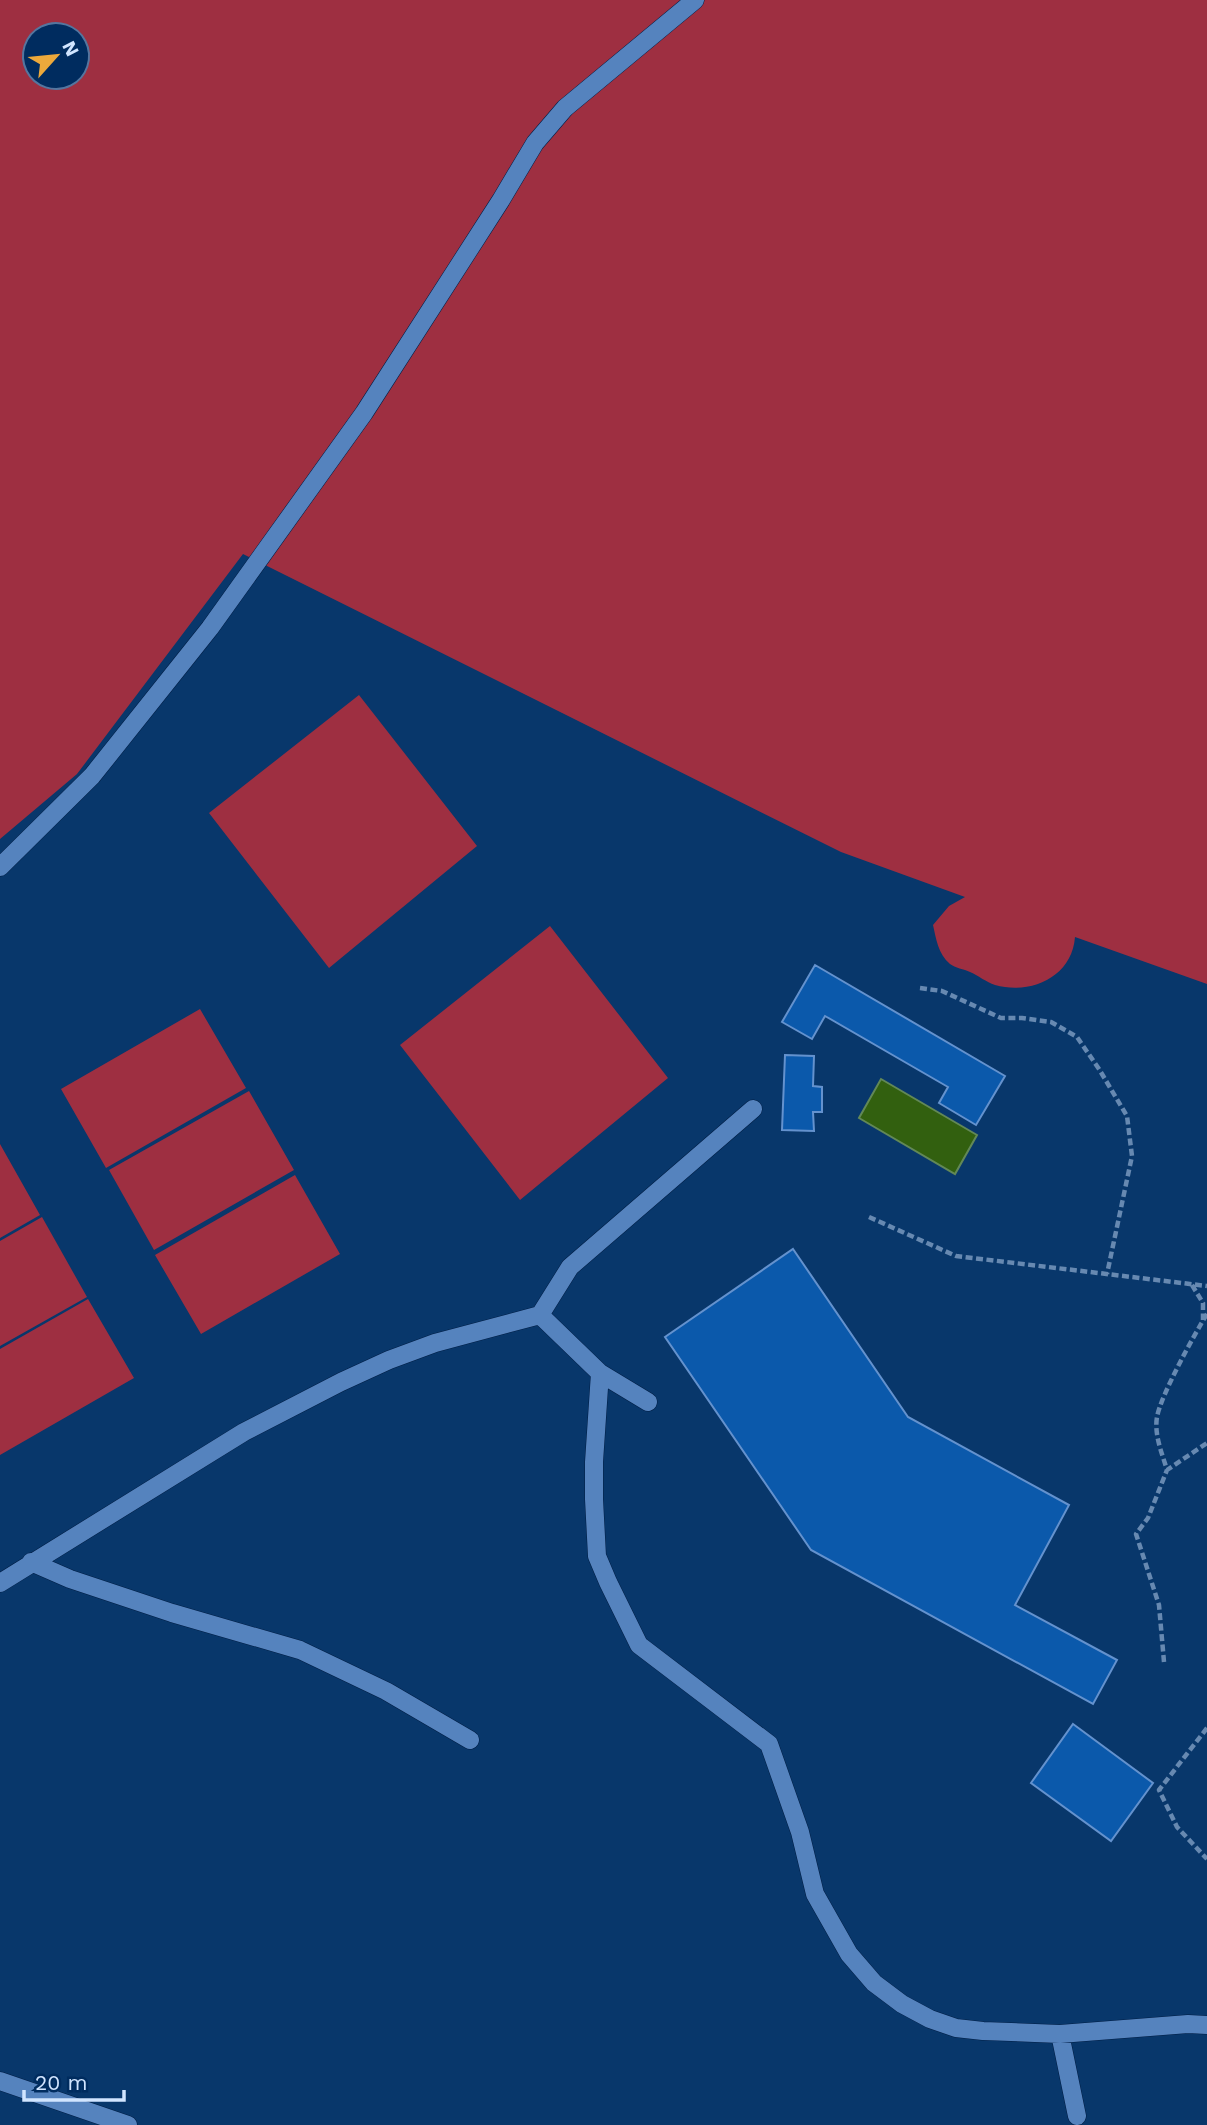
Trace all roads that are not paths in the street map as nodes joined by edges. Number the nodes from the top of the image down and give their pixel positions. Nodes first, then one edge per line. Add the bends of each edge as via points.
1 (695, 0) edge
2 (0, 867) edge
3 (753, 1109) dead end
4 (540, 1315) junction
5 (600, 1373) junction
6 (648, 1402) dead end
7 (31, 1562) junction
8 (0, 1583) edge
9 (470, 1740) dead end
10 (1207, 2025) edge
11 (1060, 2034) junction
12 (0, 2081) edge
13 (1077, 2116) dead end
14 (128, 2125) edge

1 - 2 street via 565,108 535,143 371,401 210,628 92,776
3 - 4 street via 570,1267
4 - 5 street
4 - 7 street via 435,1343 341,1382 244,1432
5 - 6 street
5 - 11 street via 594,1499 597,1556 608,1582 639,1645 769,1744 816,1894 849,1954 874,1983 930,2019 956,2028
7 - 8 street
7 - 9 street via 172,1613 300,1650 386,1691
10 - 11 street
11 - 13 street
12 - 14 street

